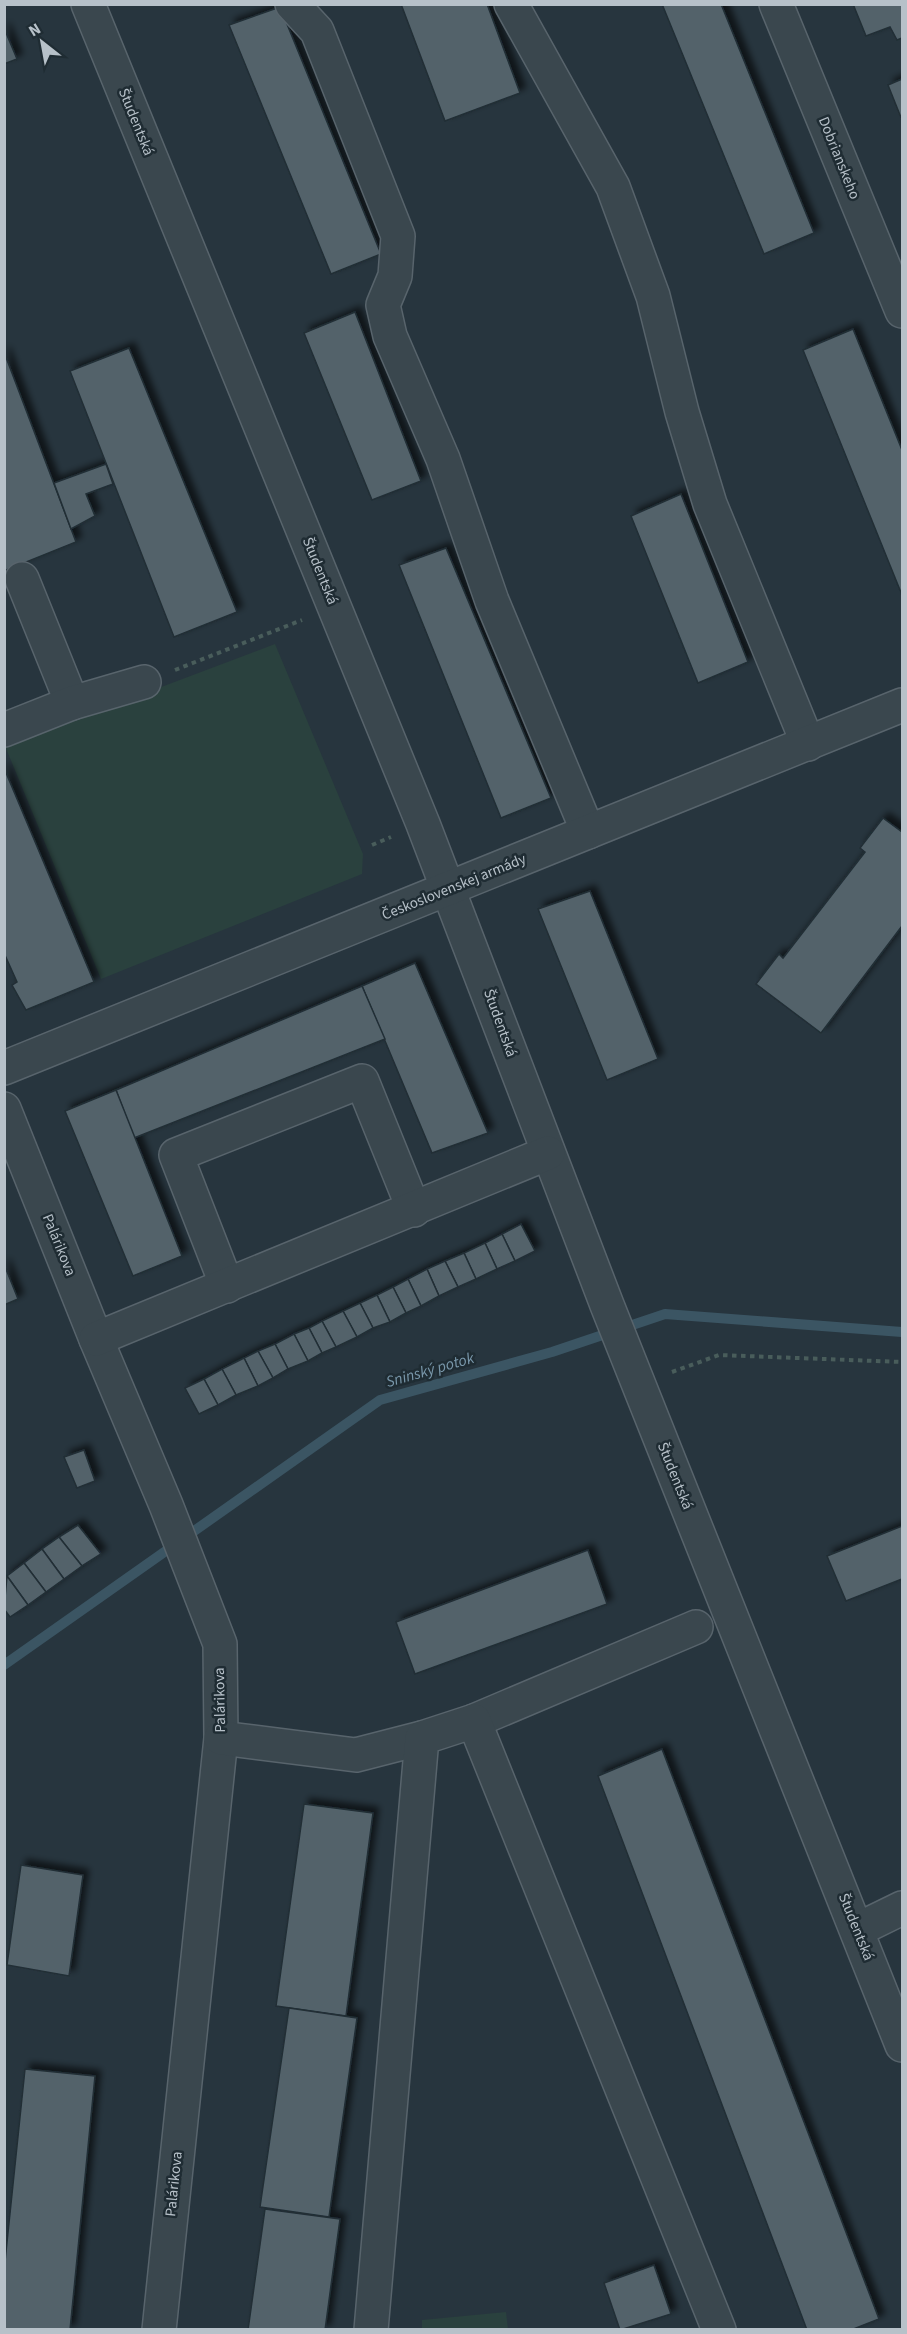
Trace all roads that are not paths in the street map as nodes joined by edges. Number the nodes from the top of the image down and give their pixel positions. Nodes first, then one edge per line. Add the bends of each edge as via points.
1 (88, 4) edge
2 (292, 4) edge
3 (511, 4) edge
4 (776, 4) edge
5 (903, 311) edge
6 (22, 579) dead end
7 (144, 682) road end
8 (72, 703) junction
9 (903, 705) edge
10 (4, 730) edge
11 (808, 744) junction
12 (588, 832) junction
13 (449, 889) junction
14 (4, 1068) edge
15 (4, 1109) edge
16 (548, 1154) junction
17 (414, 1210) junction
18 (227, 1286) junction
19 (96, 1339) junction
20 (696, 1627) dead end
21 (474, 1721) junction
22 (221, 1738) junction
23 (422, 1738) junction
24 (903, 1908) edge
25 (857, 1930) junction
26 (903, 2045) edge
27 (159, 2330) edge
28 (371, 2330) edge
29 (719, 2330) edge

1 - 13 street, Študentská
2 - 12 street via 317,31 398,236 395,276 383,304 390,336 442,459 492,601
3 - 11 street via 613,187 653,296 710,504
4 - 5 street, Dobrianskeho
6 - 8 street
7 - 8 street
8 - 10 street
9 - 11 street, Československej armády
11 - 12 street, Československej armády
12 - 13 street, Československej armády
13 - 14 street, Československej armády
13 - 16 street, Študentská
15 - 19 street, Palárikova
16 - 17 street
16 - 25 street, Študentská
17 - 18 street
17 - 18 street via 362,1081 176,1155
18 - 19 street
19 - 22 street, Palárikova via 220,1644
20 - 21 street
21 - 23 street
21 - 29 street
22 - 23 street via 356,1755
22 - 27 street, Palárikova
23 - 28 street
24 - 25 street
25 - 26 street, Študentská

